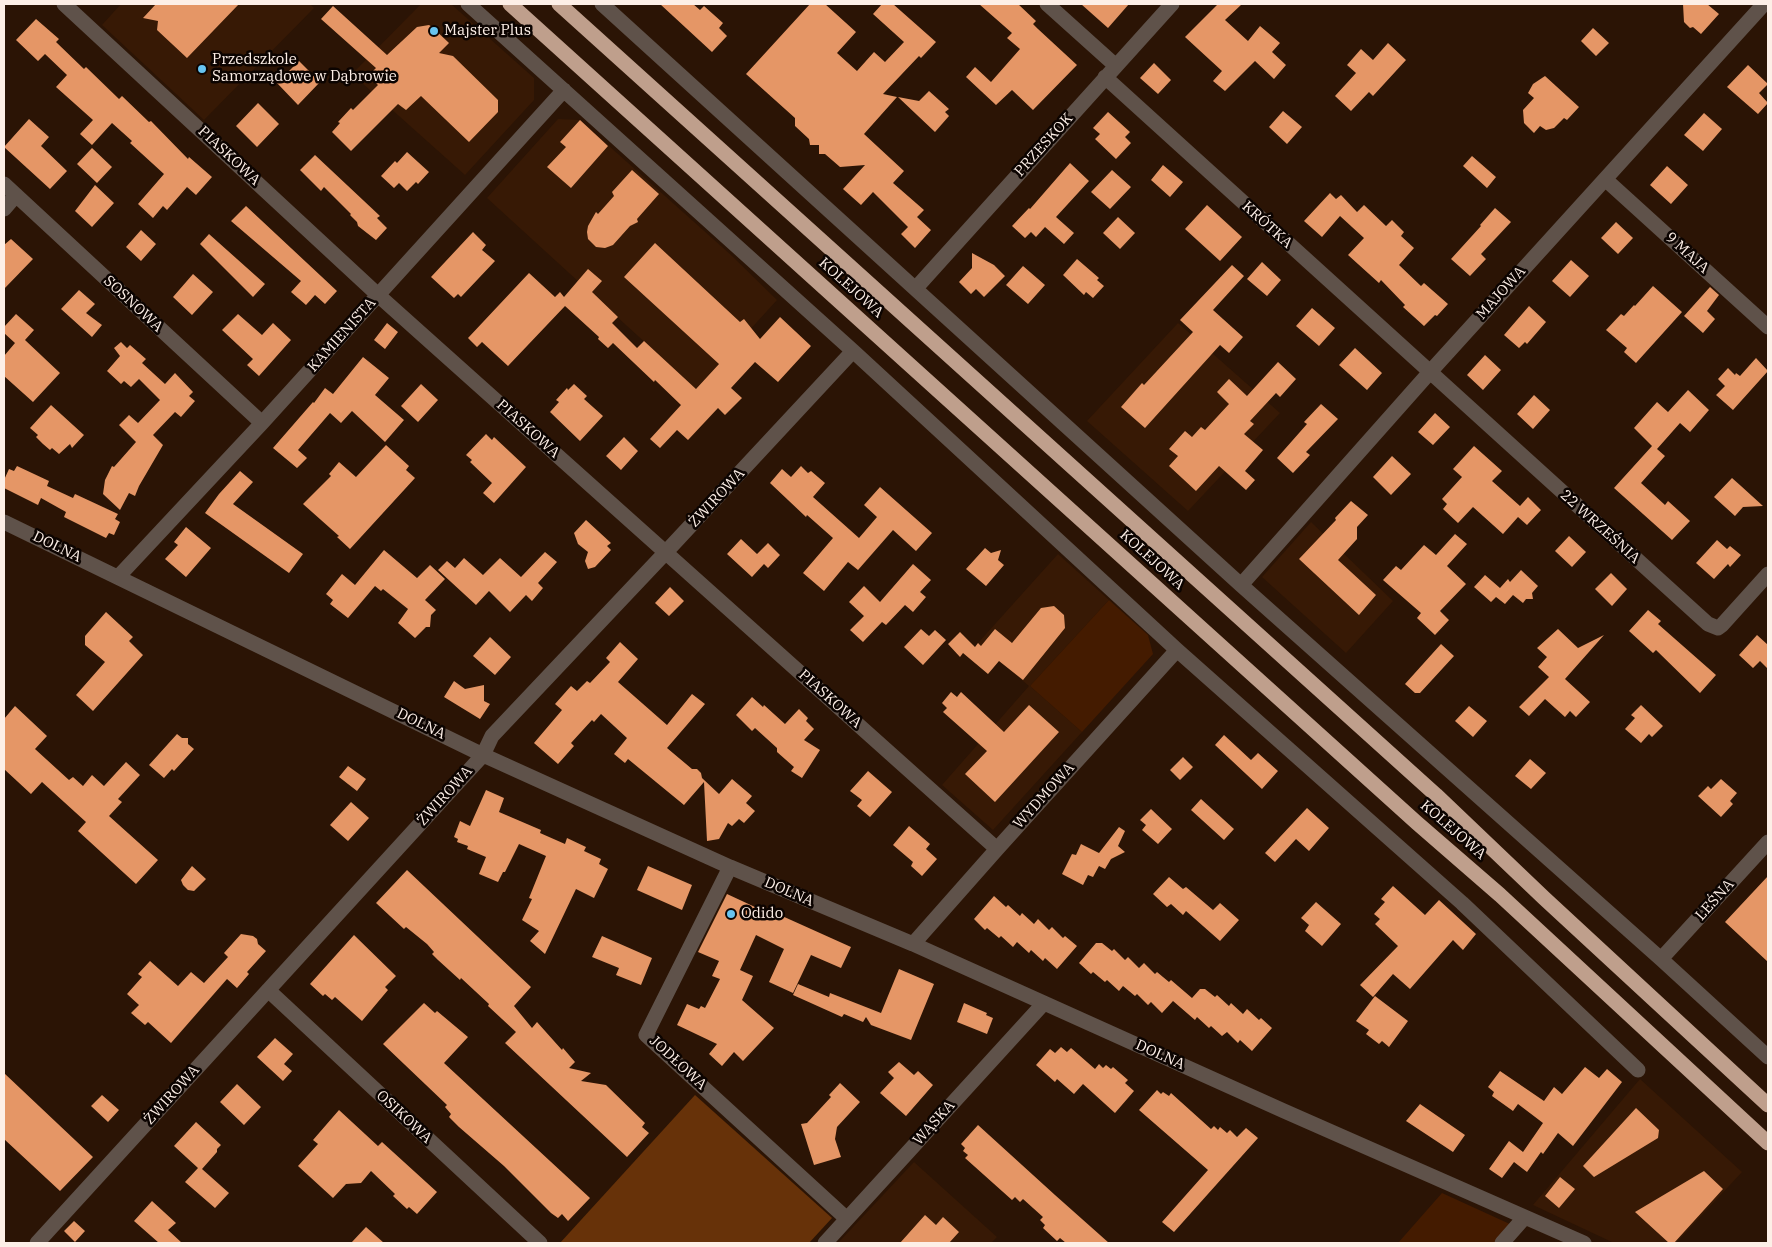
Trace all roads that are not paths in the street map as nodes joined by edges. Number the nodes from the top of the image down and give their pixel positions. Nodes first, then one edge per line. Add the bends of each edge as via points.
1 (64, 4) edge
2 (468, 4) edge
3 (510, 4) edge
4 (559, 4) edge
5 (602, 4) edge
6 (1047, 4) edge
7 (1172, 4) edge
8 (1764, 4) edge
9 (1116, 66) junction
10 (1105, 78) junction
11 (564, 90) junction
12 (1606, 179) junction
13 (4, 184) edge
14 (16, 195) junction
15 (4, 209) edge
16 (916, 288) junction
17 (378, 295) junction
18 (1768, 326) edge
19 (853, 351) junction
20 (1430, 372) junction
21 (262, 423) junction
22 (4, 522) edge
23 (666, 552) junction
24 (1768, 574) edge
25 (118, 577) junction
26 (1242, 585) junction
27 (1177, 650) junction
28 (483, 755) junction
29 (1768, 842) edge
30 (997, 849) junction
31 (730, 867) junction
32 (913, 944) junction
33 (1661, 959) junction
34 (268, 990) junction
35 (1044, 1002) junction
36 (1768, 1057) edge
37 (1638, 1070) dead end
38 (1768, 1105) edge
39 (1768, 1143) edge
40 (1524, 1218) junction
41 (846, 1219) junction
42 (37, 1243) edge
43 (540, 1243) edge
44 (825, 1243) edge
45 (1502, 1243) edge
46 (1584, 1243) edge

1 - 17 street, PIASKOWA
2 - 11 street
3 - 39 highway, KOLEJOWA via 1500,895
4 - 38 highway, KOLEJOWA via 1436,795
5 - 16 street
6 - 9 street
7 - 9 street, PRZESKOK
8 - 12 street, MAJOWA
9 - 10 street, PRZESKOK
10 - 16 street, PRZESKOK
10 - 20 street, KRÓTKA
11 - 17 street, KAMIENISTA
11 - 19 street
12 - 18 street, 9 MAJA
12 - 20 street, MAJOWA
13 - 14 street, SOSNOWA
14 - 15 street
14 - 21 street, SOSNOWA
16 - 26 street
17 - 21 street, KAMIENISTA
17 - 23 street, PIASKOWA
19 - 23 street, ŻWIROWA
19 - 27 street
20 - 24 street, 22 WRZEŚNIA via 1708,624 1718,628 1722,625
20 - 26 street, MAJOWA
21 - 25 street, KAMIENISTA
22 - 25 street, DOLNA
23 - 28 street, ŻWIROWA via 492,736
23 - 30 street, PIASKOWA
25 - 28 street, DOLNA
26 - 33 street
27 - 30 street, WYDMOWA
27 - 37 street via 1462,903
28 - 31 street, DOLNA
28 - 34 street, ŻWIROWA
29 - 33 street, LEŚNA
30 - 32 street, WYDMOWA
31 - 32 street, DOLNA
31 - 41 street, JODŁOWA via 646,1034
32 - 35 street, DOLNA
33 - 36 street
34 - 42 street, ŻWIROWA
34 - 43 street, OSIKOWA
35 - 40 street, DOLNA
35 - 41 street, WĄSKA
40 - 45 street
40 - 46 street, DOLNA
41 - 44 street, WĄSKA

